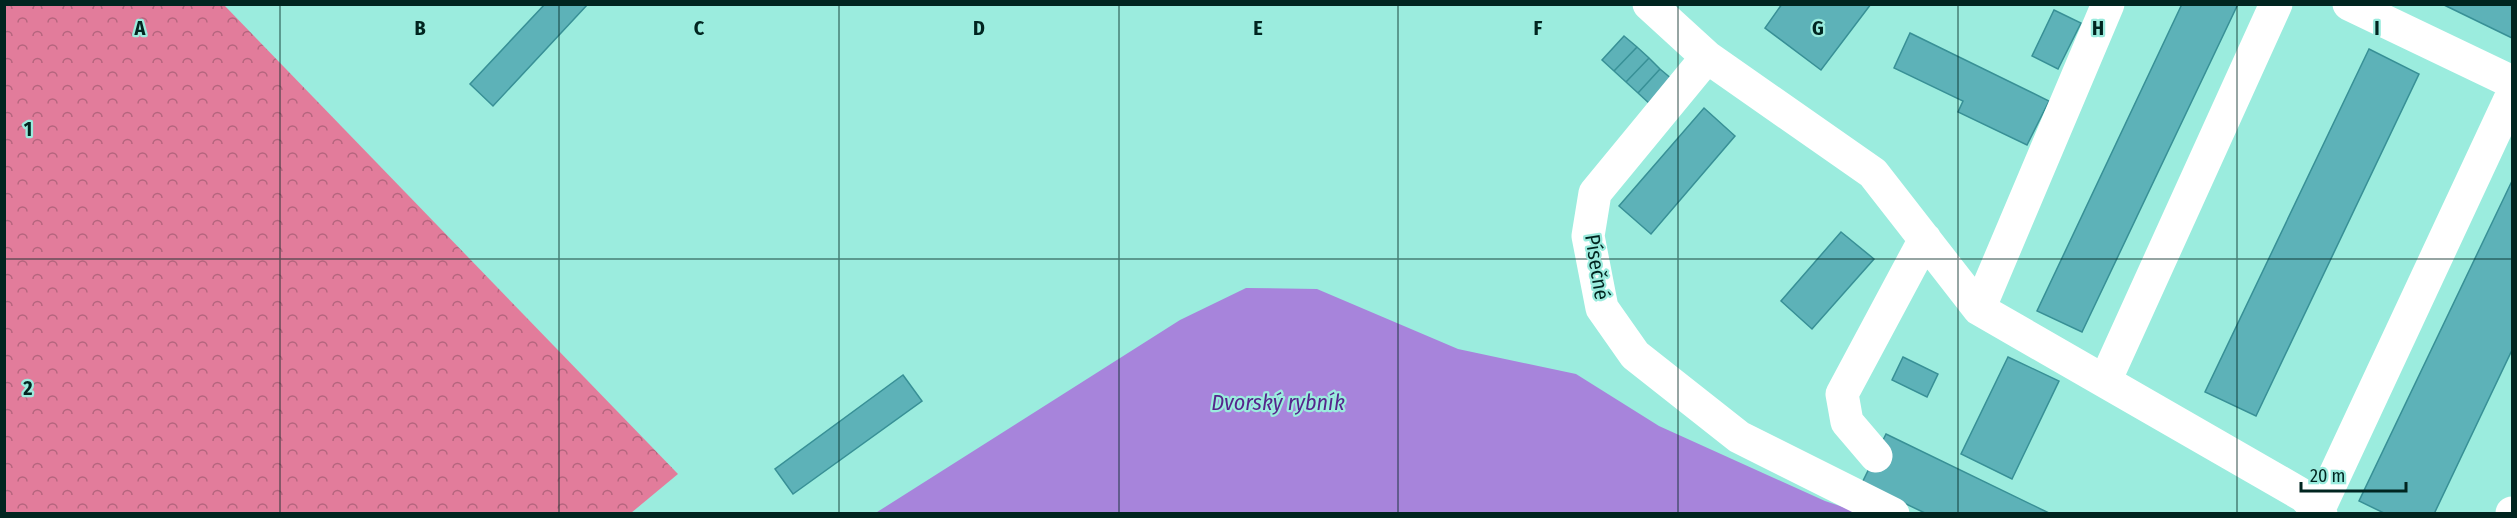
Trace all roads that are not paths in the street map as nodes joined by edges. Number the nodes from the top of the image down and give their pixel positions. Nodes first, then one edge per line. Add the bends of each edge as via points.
1 (1649, 4) edge
2 (2109, 4) edge
3 (2276, 4) edge
4 (2349, 4) edge
5 (1707, 57) junction
6 (2512, 82) edge
7 (2512, 95) edge
8 (1925, 239) junction
9 (1979, 309) junction
10 (2105, 381) junction
11 (1876, 456) dead end
12 (2320, 512) edge
13 (1893, 513) edge

1 - 5 street
2 - 9 street
3 - 10 street
4 - 6 street
5 - 8 street via 1873,173
5 - 13 street, Písečné via 1595,193 1588,236 1602,308 1635,355 1739,437
7 - 12 street
8 - 9 street
8 - 11 street via 1842,394 1847,422
9 - 10 street
10 - 12 street via 2304,496

